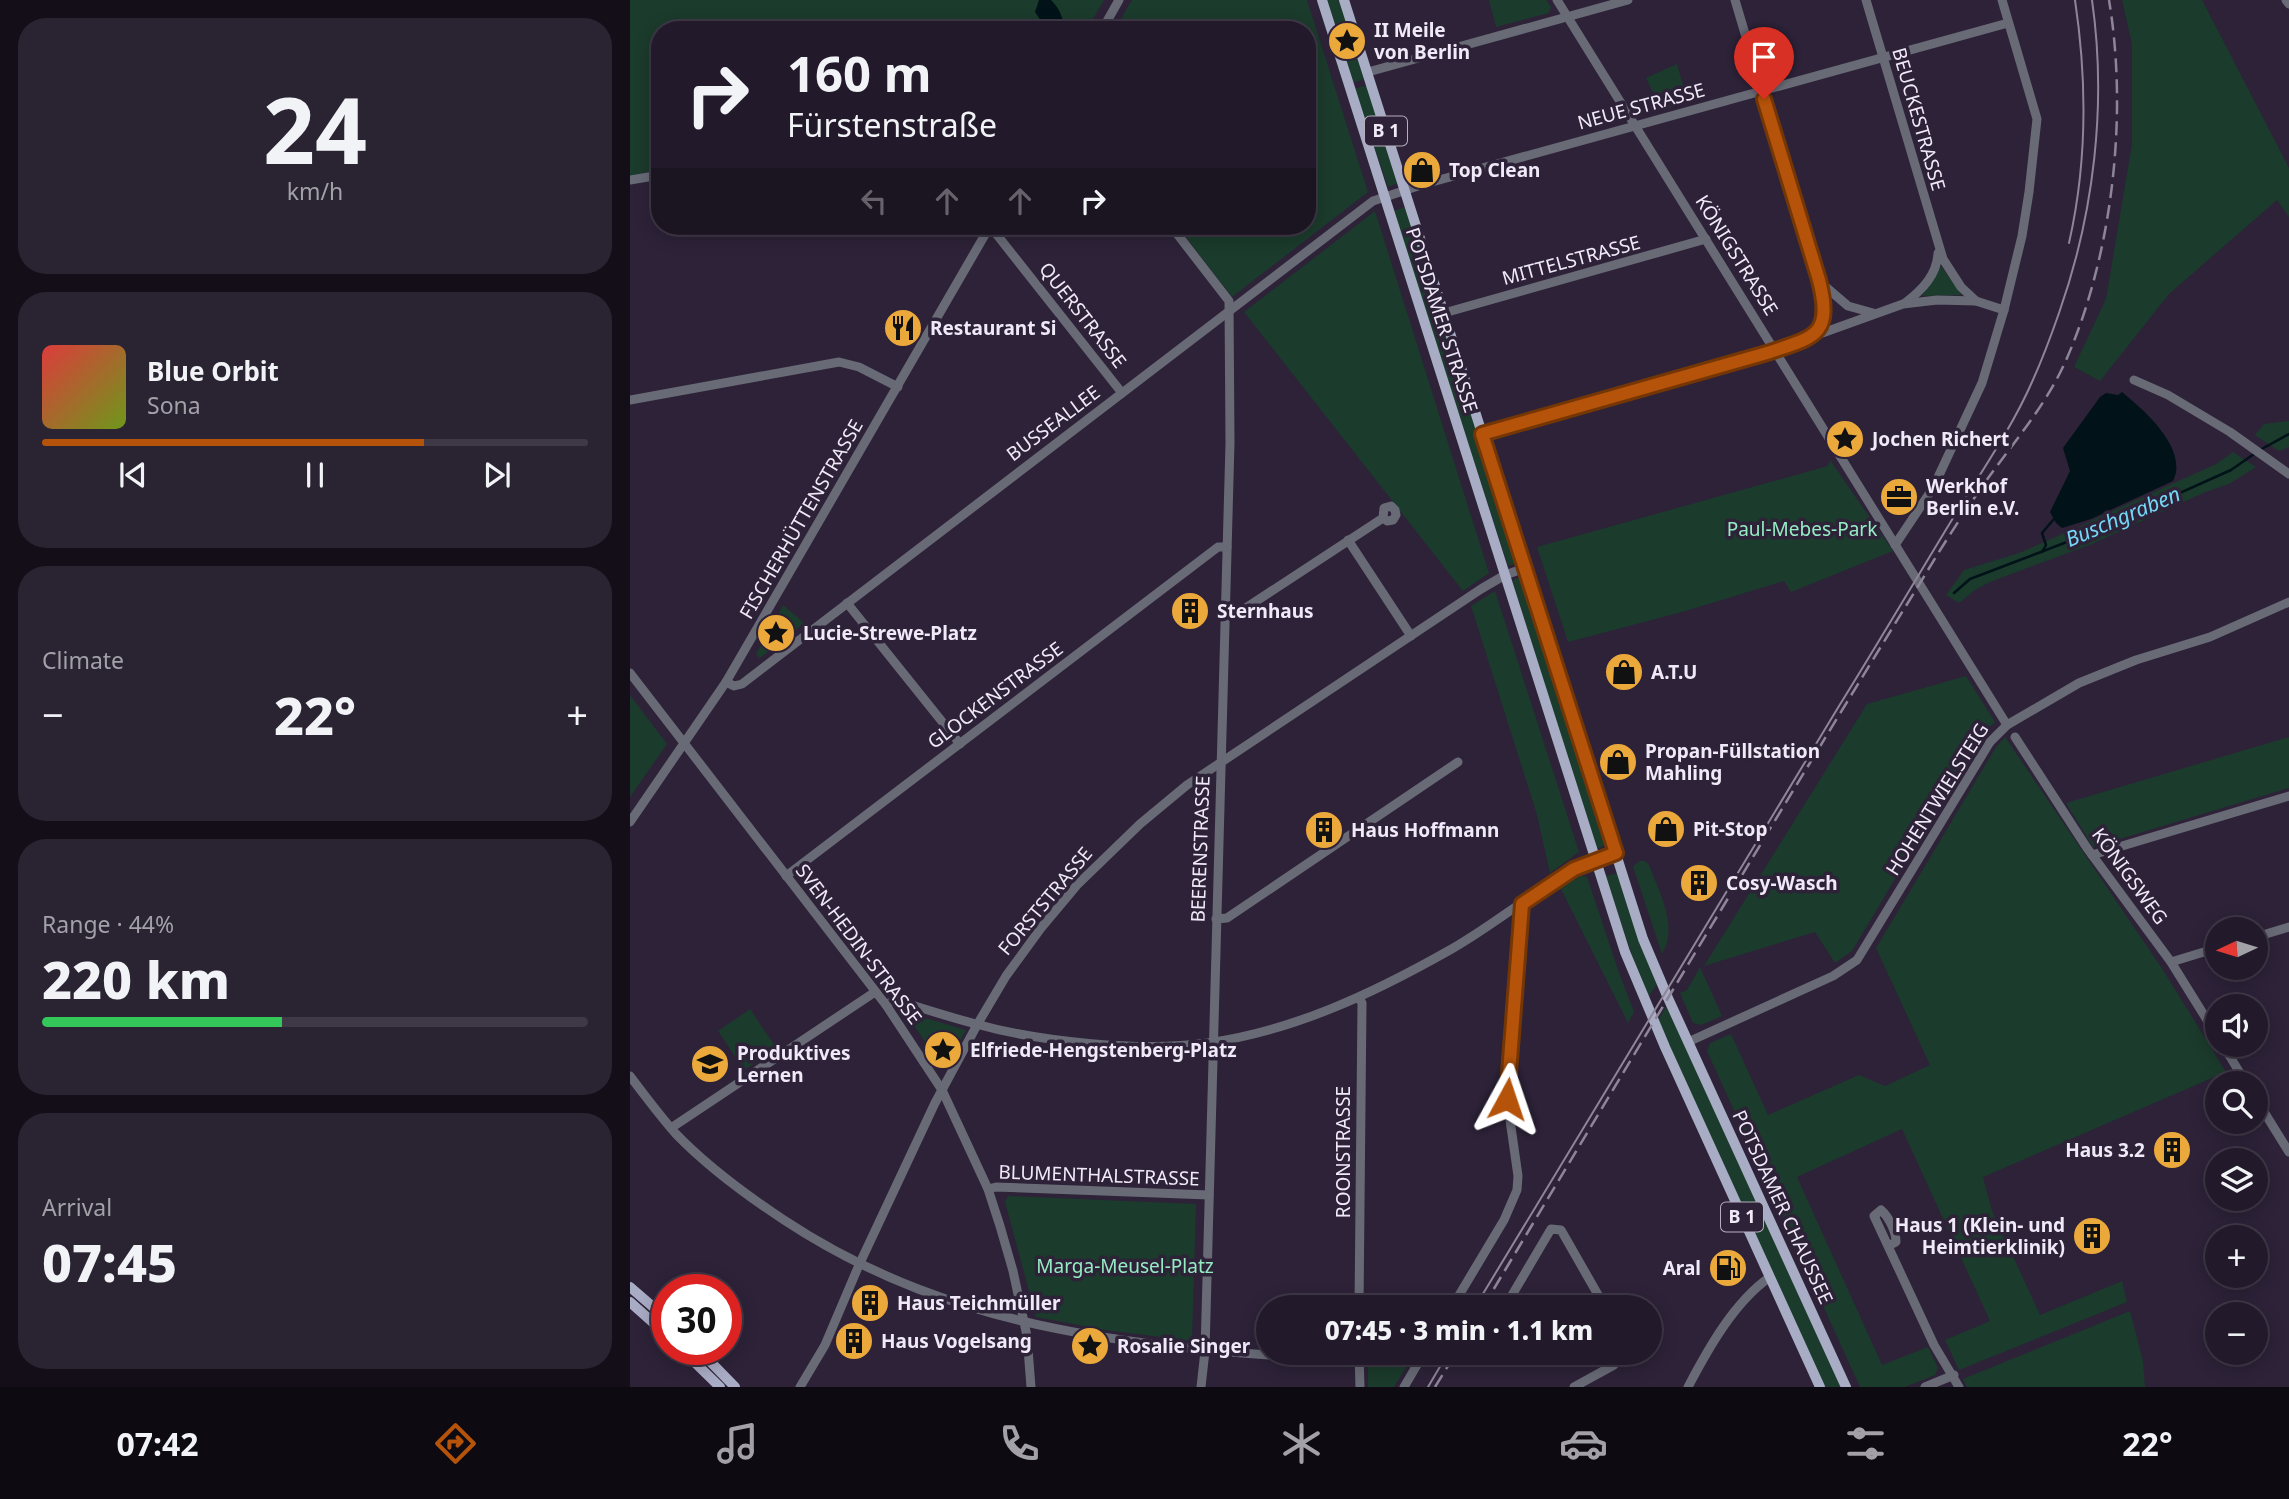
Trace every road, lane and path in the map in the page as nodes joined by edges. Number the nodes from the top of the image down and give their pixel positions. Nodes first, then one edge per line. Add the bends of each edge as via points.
1 (1119, 0) edge
2 (1322, 0) edge
3 (1345, 0) edge
4 (1557, 0) edge
5 (1628, 0) edge
6 (1735, 0) edge
7 (1866, 0) edge
8 (2001, 0) edge
9 (1567, 17) junction
10 (1107, 21) edge
11 (2008, 23) junction
12 (1883, 57) junction
13 (1367, 72) junction
14 (1762, 91) junction
15 (1635, 126) junction
16 (651, 176) edge
17 (630, 180) edge
18 (1405, 190) junction
19 (1385, 197) junction
20 (985, 235) edge
21 (997, 235) edge
22 (1178, 235) edge
23 (1706, 239) junction
24 (1939, 247) junction
25 (1819, 280) junction
26 (1976, 301) junction
27 (1903, 304) junction
28 (2004, 310) junction
29 (1228, 312) junction
30 (1444, 313) junction
31 (1875, 313) junction
32 (1812, 337) junction
33 (1775, 350) junction
34 (2134, 380) dead end
35 (898, 387) junction
36 (1122, 393) junction
37 (630, 400) edge
38 (1482, 434) junction
39 (2289, 474) edge
40 (1382, 517) dead end
41 (1348, 540) junction
42 (1895, 545) junction
43 (1227, 547) junction
44 (1525, 568) junction
45 (1505, 575) junction
46 (2289, 602) edge
47 (847, 603) junction
48 (1225, 615) junction
49 (1411, 636) junction
50 (630, 673) edge
51 (726, 682) junction
52 (2007, 725) junction
53 (2015, 737) dead end
54 (684, 744) junction
55 (960, 744) junction
56 (1458, 762) dead end
57 (1220, 764) junction
58 (2289, 796) edge
59 (630, 822) edge
60 (1616, 853) junction
61 (2092, 855) junction
62 (1596, 859) junction
63 (786, 876) junction
64 (1522, 904) junction
65 (1216, 919) junction
66 (2289, 927) edge
67 (2268, 933) edge
68 (2205, 952) edge
69 (2171, 962) junction
70 (875, 992) junction
71 (1359, 998) junction
72 (886, 1005) junction
73 (2205, 1017) edge
74 (977, 1025) junction
75 (1212, 1042) junction
76 (1688, 1042) junction
77 (1665, 1047) joint
78 (630, 1076) edge
79 (942, 1090) junction
80 (2268, 1118) edge
81 (671, 1128) junction
82 (2289, 1152) edge
83 (988, 1189) junction
84 (1209, 1195) junction
85 (1888, 1246) dead end
86 (859, 1265) junction
87 (1770, 1277) junction
88 (630, 1287) edge
89 (1359, 1295) edge
90 (1459, 1295) edge
91 (1512, 1295) edge
92 (1598, 1295) edge
93 (630, 1302) edge
94 (651, 1305) edge
95 (651, 1321) edge
96 (1024, 1322) junction
97 (1205, 1351) junction
98 (1256, 1353) edge
99 (697, 1365) edge
100 (714, 1365) edge
101 (1359, 1365) edge
102 (1417, 1365) edge
103 (1614, 1365) edge
104 (1954, 1376) junction
105 (720, 1387) edge
106 (735, 1387) edge
107 (800, 1387) edge
108 (1031, 1387) edge
109 (1200, 1387) edge
110 (1360, 1387) edge
111 (1404, 1387) edge
112 (1574, 1387) edge
113 (1688, 1387) edge
114 (1820, 1387) edge
115 (1846, 1387) edge
116 (1925, 1387) edge
117 (1959, 1387) edge

1 - 10 street
2 - 19 main road, POTSDAMER STRASSE / B 1
3 - 13 main road, POTSDAMER STRASSE / B 1
4 - 9 street, KÖNIGSTRASSE
5 - 9 street
6 - 14 street
7 - 12 street, BEUCKESTRASSE
8 - 11 street
9 - 13 street
9 - 15 street, KÖNIGSTRASSE
11 - 12 street, NEUE STRASSE
11 - 28 street via 2037,124 2027,208
12 - 14 street, NEUE STRASSE
12 - 24 street, BEUCKESTRASSE
13 - 18 main road, POTSDAMER STRASSE / B 1
14 - 15 street, NEUE STRASSE
14 - 25 street
15 - 18 street, NEUE STRASSE
15 - 23 street, KÖNIGSTRASSE
16 - 17 street
18 - 19 street, BUSSEALLEE
18 - 30 main road, POTSDAMER STRASSE / B 1
19 - 29 street, BUSSEALLEE via 1373,201
19 - 45 main road, POTSDAMER STRASSE / B 1
20 - 35 street, FISCHERHÜTTENSTRASSE
21 - 36 street, QUERSTRASSE
22 - 29 street via 1229,301
23 - 30 street, MITTELSTRASSE
23 - 33 street, KÖNIGSTRASSE
24 - 26 street, BEUCKESTRASSE via 1950,273
24 - 27 street via 1927,282
25 - 31 street via 1848,306
25 - 32 street via 1825,316
26 - 27 street
26 - 28 street
27 - 31 street
28 - 42 street via 1982,383 1953,449
29 - 36 street, BUSSEALLEE
29 - 43 street, BEERENSTRASSE
30 - 38 main road, POTSDAMER STRASSE / B 1
31 - 32 street
32 - 33 street
33 - 38 street
33 - 42 street, KÖNIGSTRASSE
34 - 39 street via 2168,395
35 - 37 street via 839,362
35 - 51 street, FISCHERHÜTTENSTRASSE
36 - 47 street, BUSSEALLEE
38 - 44 main road, POTSDAMER STRASSE / B 1
40 - 41 street
41 - 48 street via 1235,615
41 - 49 street
42 - 52 street, KÖNIGSTRASSE
43 - 48 street, BEERENSTRASSE
43 - 55 street, GLOCKENSTRASSE via 1218,547
44 - 45 street, FORSTSTRASSE
44 - 60 main road, POTSDAMER STRASSE / B 1
45 - 49 street, FORSTSTRASSE
45 - 62 main road, POTSDAMER STRASSE / B 1
46 - 52 street, HOHENTWIELSTEIG via 2210,637 2079,683
47 - 51 street, BUSSEALLEE via 742,684
47 - 55 street
48 - 57 street, BEERENSTRASSE
49 - 57 street, FORSTSTRASSE
50 - 54 street, SVEN-HEDIN-STRASSE
51 - 54 street, FISCHERHÜTTENSTRASSE
52 - 76 street, HOHENTWIELSTEIG via 1990,742 1857,960 1833,976
53 - 61 street, KÖNIGSWEG
54 - 59 street, FISCHERHÜTTENSTRASSE
54 - 63 street, SVEN-HEDIN-STRASSE
55 - 63 street, GLOCKENSTRASSE
56 - 65 street via 1227,918
57 - 65 street, BEERENSTRASSE
57 - 74 street, FORSTSTRASSE via 1157,808 1076,885 1006,976
58 - 61 street
60 - 62 street
60 - 76 main road, POTSDAMER STRASSE / B 1 via 1651,959
61 - 69 street, KÖNIGSWEG
62 - 64 street
62 - 77 main road, POTSDAMER STRASSE / B 1 via 1625,952
63 - 70 street, SVEN-HEDIN-STRASSE
64 - 71 street via 1454,948
64 - 90 street via 1507,1099 1517,1190
65 - 75 street, BEERENSTRASSE
66 - 67 street
68 - 69 street
69 - 73 street, KÖNIGSWEG
70 - 72 street, SVEN-HEDIN-STRASSE
70 - 81 street
71 - 75 street via 1289,1024
71 - 89 street, ROONSTRASSE
72 - 74 street via 895,1000
72 - 79 street, SVEN-HEDIN-STRASSE
74 - 75 street via 1085,1042
74 - 79 street, FORSTSTRASSE
75 - 84 street, BEERENSTRASSE
76 - 115 main road, POTSDAMER CHAUSSEE / B 1
77 - 87 main road, POTSDAMER CHAUSSEE / B 1
78 - 81 street
79 - 83 street, SVEN-HEDIN-STRASSE
79 - 86 street, FORSTSTRASSE
80 - 82 street
81 - 86 street via 759,1204
83 - 84 street, BLUMENTHALSTRASSE
83 - 96 street, SVEN-HEDIN-STRASSE
84 - 97 street, BEERENSTRASSE
85 - 104 street via 1934,1345
86 - 96 street via 942,1299
86 - 107 street, FORSTSTRASSE via 825,1345
87 - 113 street via 1724,1328
87 - 114 main road, POTSDAMER CHAUSSEE / B 1
88 - 94 main road
91 - 92 street via 1551,1229 1560,1230
93 - 95 main road
96 - 97 street via 1107,1339
96 - 108 street, SVEN-HEDIN-STRASSE
97 - 98 street
97 - 109 street, BEERENSTRASSE
99 - 105 main road
100 - 106 main road
101 - 110 street
102 - 111 street
103 - 112 street
104 - 116 street
104 - 117 street

